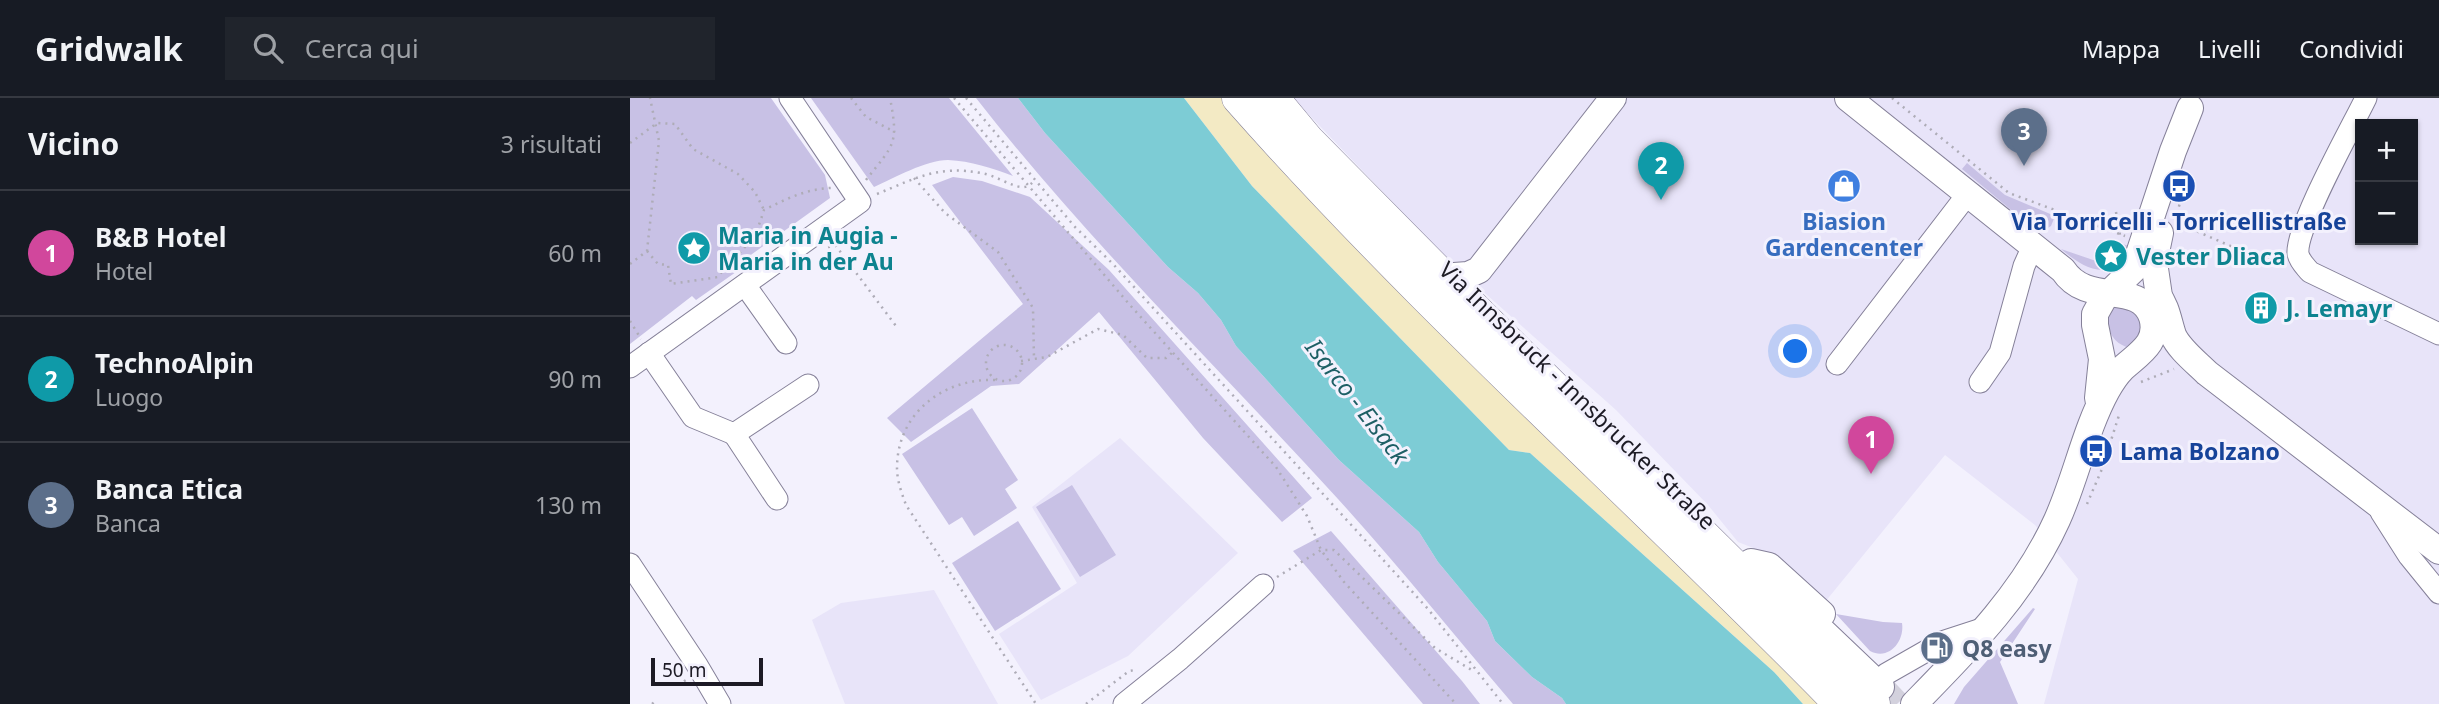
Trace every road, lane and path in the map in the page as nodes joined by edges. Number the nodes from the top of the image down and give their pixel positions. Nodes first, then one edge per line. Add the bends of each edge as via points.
1 (650, 98) edge
2 (790, 98) edge
3 (852, 98) edge
4 (890, 98) edge
5 (954, 98) edge
6 (966, 98) edge
7 (1238, 98) edge
8 (1273, 98) edge
9 (1280, 98) edge
10 (1613, 98) edge
11 (1848, 98) edge
12 (1892, 98) edge
13 (2366, 98) edge
14 (2191, 103) edge
15 (657, 123) junction
16 (895, 132) junction
17 (630, 143) edge
18 (914, 178) junction
19 (1035, 180) junction
20 (1029, 186) junction
21 (835, 187) dead end
22 (861, 193) junction
23 (1967, 195) junction
24 (764, 210) junction
25 (2116, 212) dead end
26 (2175, 221) dead end
27 (815, 234) junction
28 (2129, 238) junction
29 (2033, 246) junction
30 (647, 251) junction
31 (2298, 255) junction
32 (630, 264) edge
33 (1454, 276) junction
34 (2115, 283) junction
35 (745, 285) junction
36 (2159, 296) junction
37 (896, 326) dead end
38 (2172, 333) junction
39 (2439, 334) edge
40 (786, 343) dead end
41 (1173, 352) junction
42 (649, 354) junction
43 (1034, 359) junction
44 (1021, 361) junction
45 (1837, 365) dead end
46 (2184, 365) dead end
47 (630, 367) edge
48 (995, 380) junction
49 (1980, 382) dead end
50 (2138, 384) dead end
51 (808, 385) dead end
52 (2110, 407) junction
53 (734, 434) junction
54 (2102, 469) dead end
55 (777, 499) dead end
56 (2373, 499) junction
57 (1321, 550) junction
58 (2439, 551) edge
59 (633, 576) edge
60 (1263, 585) joint
61 (2439, 593) edge
62 (1988, 627) junction
63 (1478, 673) junction
64 (1880, 688) edge
65 (1915, 703) edge
66 (720, 704) edge
67 (1036, 704) edge
68 (1124, 704) edge
69 (1456, 704) edge
70 (1503, 704) edge
71 (1840, 704) edge

1 - 15 path
2 - 22 street
3 - 16 path via 866,117
4 - 16 path
5 - 20 path
6 - 19 path
7 - 71 highway via 1458,329
8 - 64 highway via 1308,140 1442,275
9 - 33 main road, Via Innsbruck - Innsbrucker Straße
10 - 33 main road via 1479,270
11 - 23 main road
12 - 28 path via 2009,193
13 - 31 street via 2301,230
14 - 28 main road via 2164,152
14 - 34 main road via 2134,269
14 - 36 main road via 2154,262
15 - 17 path
15 - 24 path via 674,124 693,149 738,174
15 - 30 path
16 - 22 path via 890,150
18 - 20 path via 939,170 962,170
18 - 22 path
18 - 43 path via 945,213 998,252 1033,308
19 - 20 path
19 - 63 path via 1410,589
20 - 41 path
21 - 24 path via 817,187
22 - 27 street
23 - 29 main road
23 - 45 street
24 - 30 path via 748,244 718,277 671,284 668,265 658,264
25 - 28 path
26 - 31 path via 2260,259 2280,261
27 - 35 street
27 - 37 path via 825,248 836,246
28 - 34 main road via 2125,266
29 - 34 main road via 2082,287 2094,292
29 - 49 street via 2000,353
30 - 32 path
31 - 39 street via 2311,272
33 - 64 main road, Via Innsbruck - Innsbrucker Straße via 1751,562 1769,566
34 - 36 main road via 2143,283
34 - 52 main road via 2095,314
34 - 52 main road via 2151,314 2153,330 2148,346 2115,377
35 - 40 street
35 - 42 street
36 - 38 main road
38 - 52 main road via 2160,358 2131,374
38 - 56 main road via 2207,373
41 - 43 path via 1166,358 1147,358 1123,335 1098,329
41 - 57 path via 1276,467 1307,516
42 - 47 street
42 - 53 street via 693,416
43 - 44 path
44 - 48 path via 1016,377 1006,382
44 - 48 path via 1011,346 990,350 985,361
46 - 50 path
48 - 67 path via 975,379 948,388 917,409 897,467 906,505 916,523
51 - 53 street
52 - 54 path
52 - 62 main road via 2027,577
53 - 55 street
56 - 58 main road
56 - 61 street
57 - 60 path
57 - 63 path via 1334,550 1435,648
57 - 69 path via 1344,582
59 - 66 street
60 - 68 street
62 - 64 street via 1942,642
62 - 65 main road
63 - 70 path
64 - 65 main road, Via Innsbruck - Innsbrucker Straße

